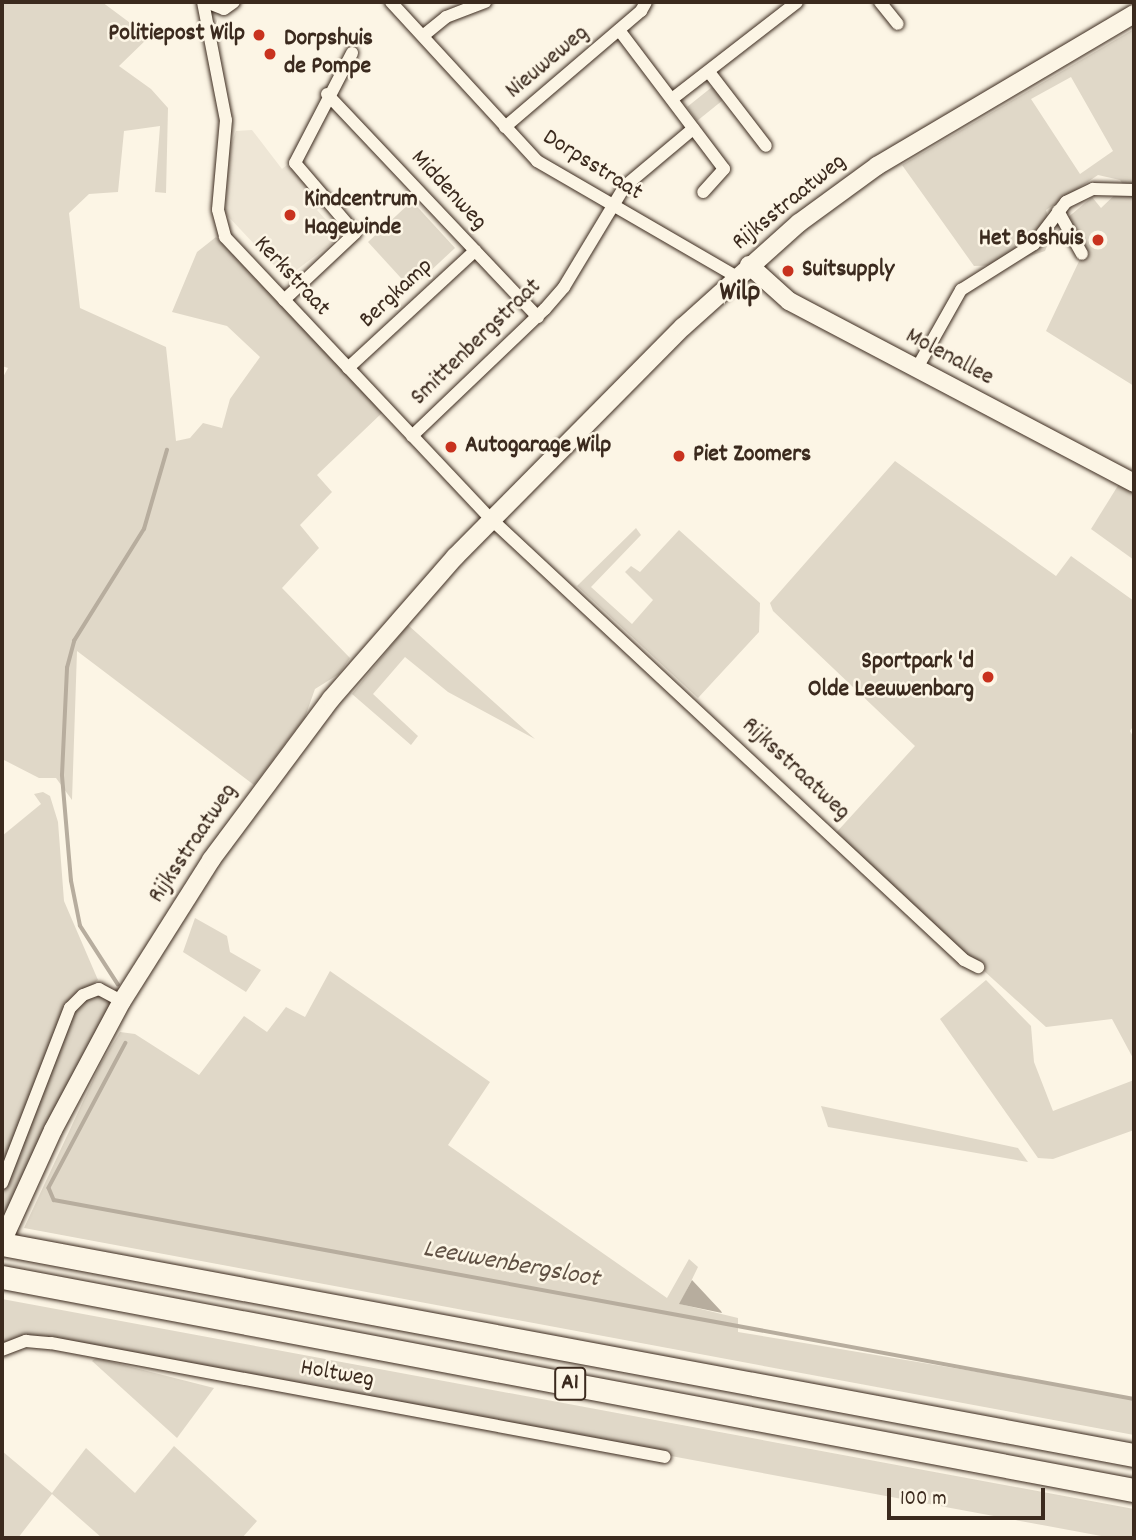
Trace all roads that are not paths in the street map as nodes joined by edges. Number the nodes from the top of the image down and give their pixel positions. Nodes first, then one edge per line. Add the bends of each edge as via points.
1 (204, 2) edge
2 (391, 2) edge
3 (485, 2) edge
4 (646, 2) edge
5 (797, 2) edge
6 (880, 2) edge
7 (229, 5) edge
8 (1134, 14) edge
9 (898, 24) dead end
10 (210, 28) junction
11 (619, 30) junction
12 (424, 35) junction
13 (352, 53) dead end
14 (709, 72) junction
15 (327, 94) junction
16 (672, 99) junction
17 (505, 127) junction
18 (693, 129) junction
19 (766, 146) dead end
20 (1134, 190) edge
21 (703, 192) dead end
22 (612, 206) junction
23 (1058, 211) junction
24 (475, 250) junction
25 (1082, 254) dead end
26 (743, 271) junction
27 (284, 300) junction
28 (538, 317) junction
29 (348, 368) junction
30 (917, 369) junction
31 (412, 436) junction
32 (1134, 483) edge
33 (491, 519) junction
34 (978, 967) dead end
35 (122, 1001) junction
36 (2, 1183) edge
37 (7, 1244) edge
38 (4, 1278) edge
39 (2, 1350) edge
40 (1134, 1455) edge
41 (665, 1457) dead end
42 (1134, 1490) edge

1 - 7 street
1 - 10 street, Kerkstraat
2 - 12 street, Dorpsstraat
3 - 12 street via 454,13
4 - 11 street, Nieuweweg
5 - 14 street
6 - 9 street
7 - 10 street
8 - 26 main road, Rijksstraatweg via 865,173
10 - 27 street, Kerkstraat via 227,132 219,225
11 - 16 street
11 - 17 street, Nieuweweg
12 - 17 street, Dorpsstraat
13 - 15 street
14 - 16 street
14 - 19 street
15 - 24 street, Middenweg
15 - 27 street via 295,163 354,236
16 - 18 street
17 - 22 street, Dorpsstraat via 537,161
18 - 21 street via 724,169
18 - 22 street, Smittenbergstraat via 630,181
20 - 23 street via 1093,189 1076,195
22 - 26 street, Dorpsstraat
22 - 28 street, Smittenbergstraat via 564,287
23 - 25 street
23 - 30 street via 1034,244 961,290
24 - 28 street, Middenweg
24 - 29 street, Bergkamp
26 - 30 main road, Molenallee via 789,301
26 - 33 main road, Rijksstraatweg
27 - 29 street, Kerkstraat
28 - 31 street, Smittenbergstraat
29 - 31 street, Kerkstraat
30 - 32 main road, Molenallee
31 - 33 street, Kerkstraat
33 - 34 street, Rijksstraatweg via 964,960
33 - 35 main road, Rijksstraatweg via 392,627 292,748 211,860
35 - 36 street via 103,990 93,990 70,1008
35 - 37 main road, Rijksstraatweg via 58,1120
37 - 40 highway, A1
38 - 42 highway, A1
39 - 41 street, Holtweg via 26,1341 51,1343

